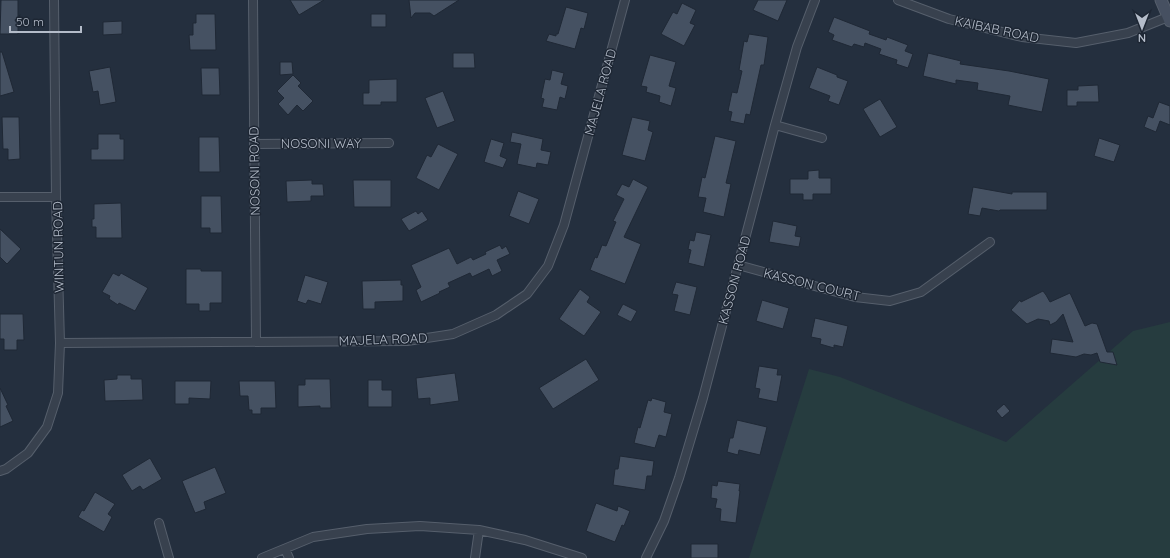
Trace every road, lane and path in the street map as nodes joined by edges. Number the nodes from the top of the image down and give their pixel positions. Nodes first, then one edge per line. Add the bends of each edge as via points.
1 (54, 0) edge
2 (252, 0) edge
3 (625, 0) edge
4 (815, 0) edge
5 (898, 0) edge
6 (1161, 0) edge
7 (1169, 19) edge
8 (775, 125) junction
9 (822, 138) dead end
10 (389, 142) dead end
11 (254, 144) junction
12 (0, 197) edge
13 (56, 197) junction
14 (990, 242) dead end
15 (738, 265) junction
16 (256, 341) junction
17 (60, 343) junction
18 (0, 471) edge
19 (159, 523) dead end
20 (479, 530) junction
21 (285, 549) junction
22 (169, 558) edge
23 (262, 558) edge
24 (289, 558) edge
25 (475, 558) edge
26 (582, 558) edge
27 (646, 558) edge

1 - 13 street, WINTUN ROAD
2 - 11 street, NOSONI ROAD
3 - 16 street, MAJELA ROAD via 564,225 548,266 527,294 496,315 453,334 407,341
4 - 8 street, KASSON ROAD via 797,46
5 - 7 street, KAIBAB ROAD via 949,19 1022,37 1076,43 1128,33
6 - 7 street
8 - 9 street
8 - 15 street, KASSON ROAD
10 - 11 street, NOSONI WAY
11 - 16 street, NOSONI ROAD
12 - 13 street
13 - 17 street, WINTUN ROAD
14 - 15 street, KASSON COURT via 921,292 890,301 855,297
15 - 27 street, KASSON ROAD via 679,478 664,520
16 - 17 street, MAJELA ROAD
17 - 18 street, WINTUN ROAD via 58,393 47,427 28,453
19 - 22 street
20 - 21 street via 420,526 367,529 313,537
20 - 25 street
20 - 26 street via 525,540
21 - 23 street
21 - 24 street

